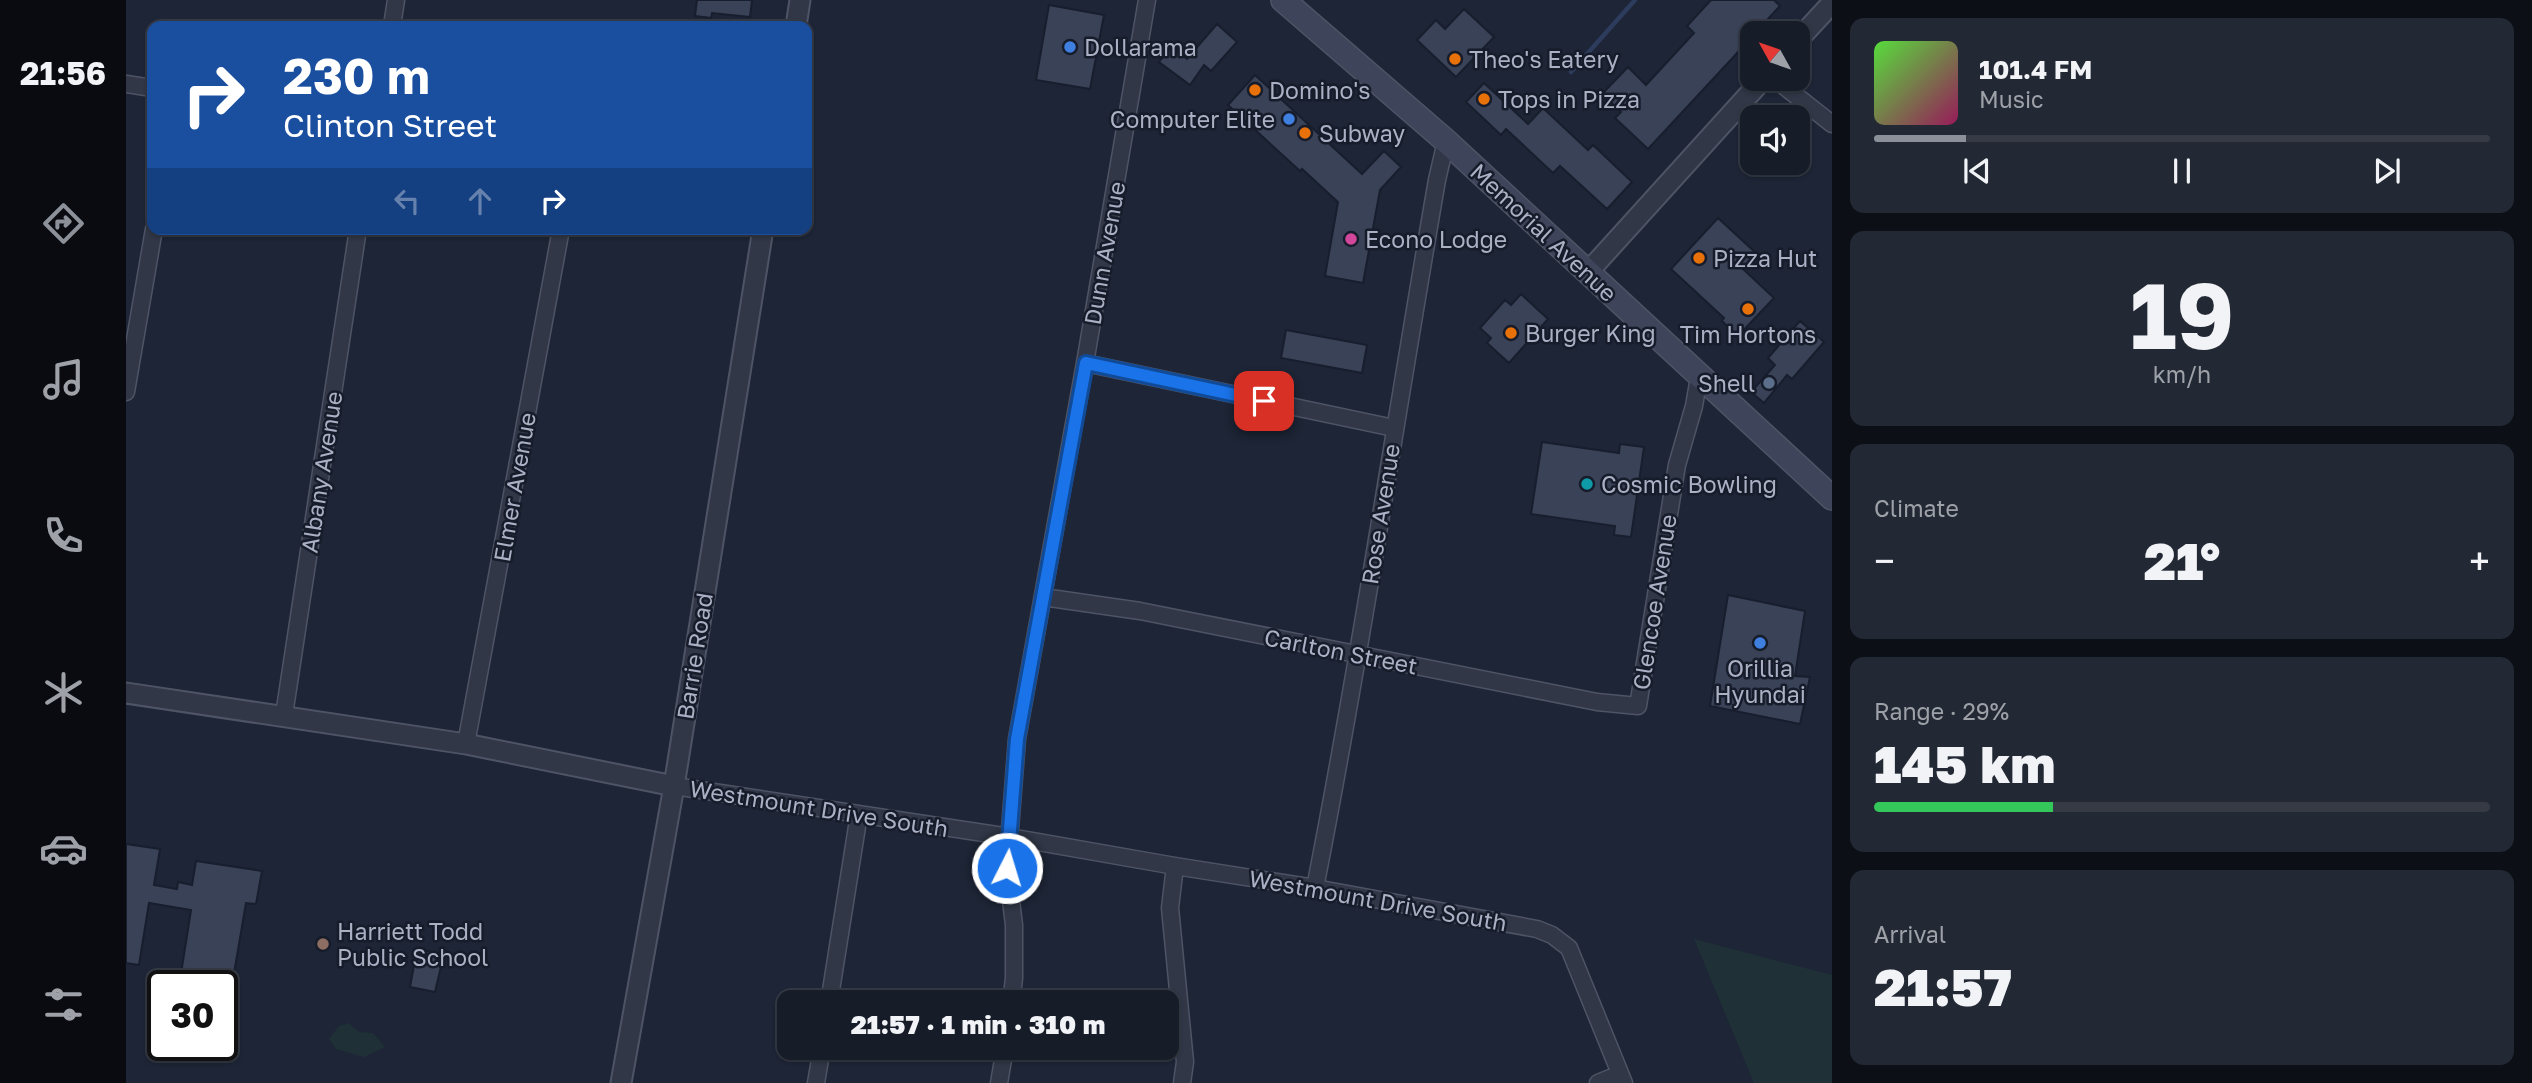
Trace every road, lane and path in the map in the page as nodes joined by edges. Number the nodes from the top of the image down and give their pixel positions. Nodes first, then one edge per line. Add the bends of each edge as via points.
1 (396, 0) edge
2 (800, 0) edge
3 (1147, 0) edge
4 (1283, 0) edge
5 (1832, 4) edge
6 (393, 21) edge
7 (797, 21) edge
8 (1810, 27) edge
9 (126, 84) edge
10 (147, 87) edge
11 (1752, 91) edge
12 (1790, 91) edge
13 (1832, 124) edge
14 (1446, 141) junction
15 (153, 235) edge
16 (357, 235) edge
17 (560, 235) edge
18 (762, 235) edge
19 (1588, 272) junction
20 (1086, 363) junction
21 (1699, 377) junction
22 (126, 392) edge
23 (1394, 428) junction
24 (1832, 498) edge
25 (1043, 597) junction
26 (1359, 654) junction
27 (126, 693) edge
28 (1638, 706) joint
29 (284, 715) junction
30 (466, 744) junction
31 (674, 786) junction
32 (859, 814) junction
33 (1010, 837) junction
34 (1175, 866) junction
35 (1315, 888) junction
36 (831, 990) edge
37 (1013, 990) edge
38 (820, 1060) edge
39 (1003, 1060) edge
40 (1622, 1078) edge
41 (621, 1083) edge
42 (816, 1083) edge
43 (999, 1083) edge
44 (1182, 1083) edge
45 (1598, 1083) edge

1 - 6 street
2 - 7 street
3 - 20 street, Dunn Avenue
4 - 14 main road, Memorial Avenue
5 - 8 street
9 - 10 street
11 - 19 street
12 - 13 street
14 - 19 main road, Memorial Avenue
14 - 23 street, Rose Avenue
15 - 22 street
16 - 29 street, Albany Avenue
17 - 30 street, Elmer Avenue
18 - 31 street, Barrie Road
19 - 21 main road, Memorial Avenue
20 - 23 street
20 - 25 street, Dunn Avenue
21 - 24 main road, Memorial Avenue
21 - 28 street, Glencoe Avenue via 1677,466
23 - 26 street, Rose Avenue
25 - 26 street, Carlton Street
25 - 33 street, Dunn Avenue via 1017,739
26 - 28 street, Carlton Street via 1597,702
26 - 35 street, Rose Avenue
27 - 29 street, Westmount Drive South
29 - 30 street, Westmount Drive South
30 - 31 street, Westmount Drive South
31 - 32 street, Westmount Drive South
31 - 41 street, Barrie Road
32 - 33 street, Westmount Drive South
32 - 36 street
33 - 34 street, Westmount Drive South
33 - 37 street, Dunn Avenue via 1007,868 1014,925
34 - 35 street, Westmount Drive South
34 - 44 street via 1170,908 1185,1062
35 - 40 street, Westmount Drive South via 1525,926 1564,942
38 - 42 street
39 - 43 street
40 - 45 street

